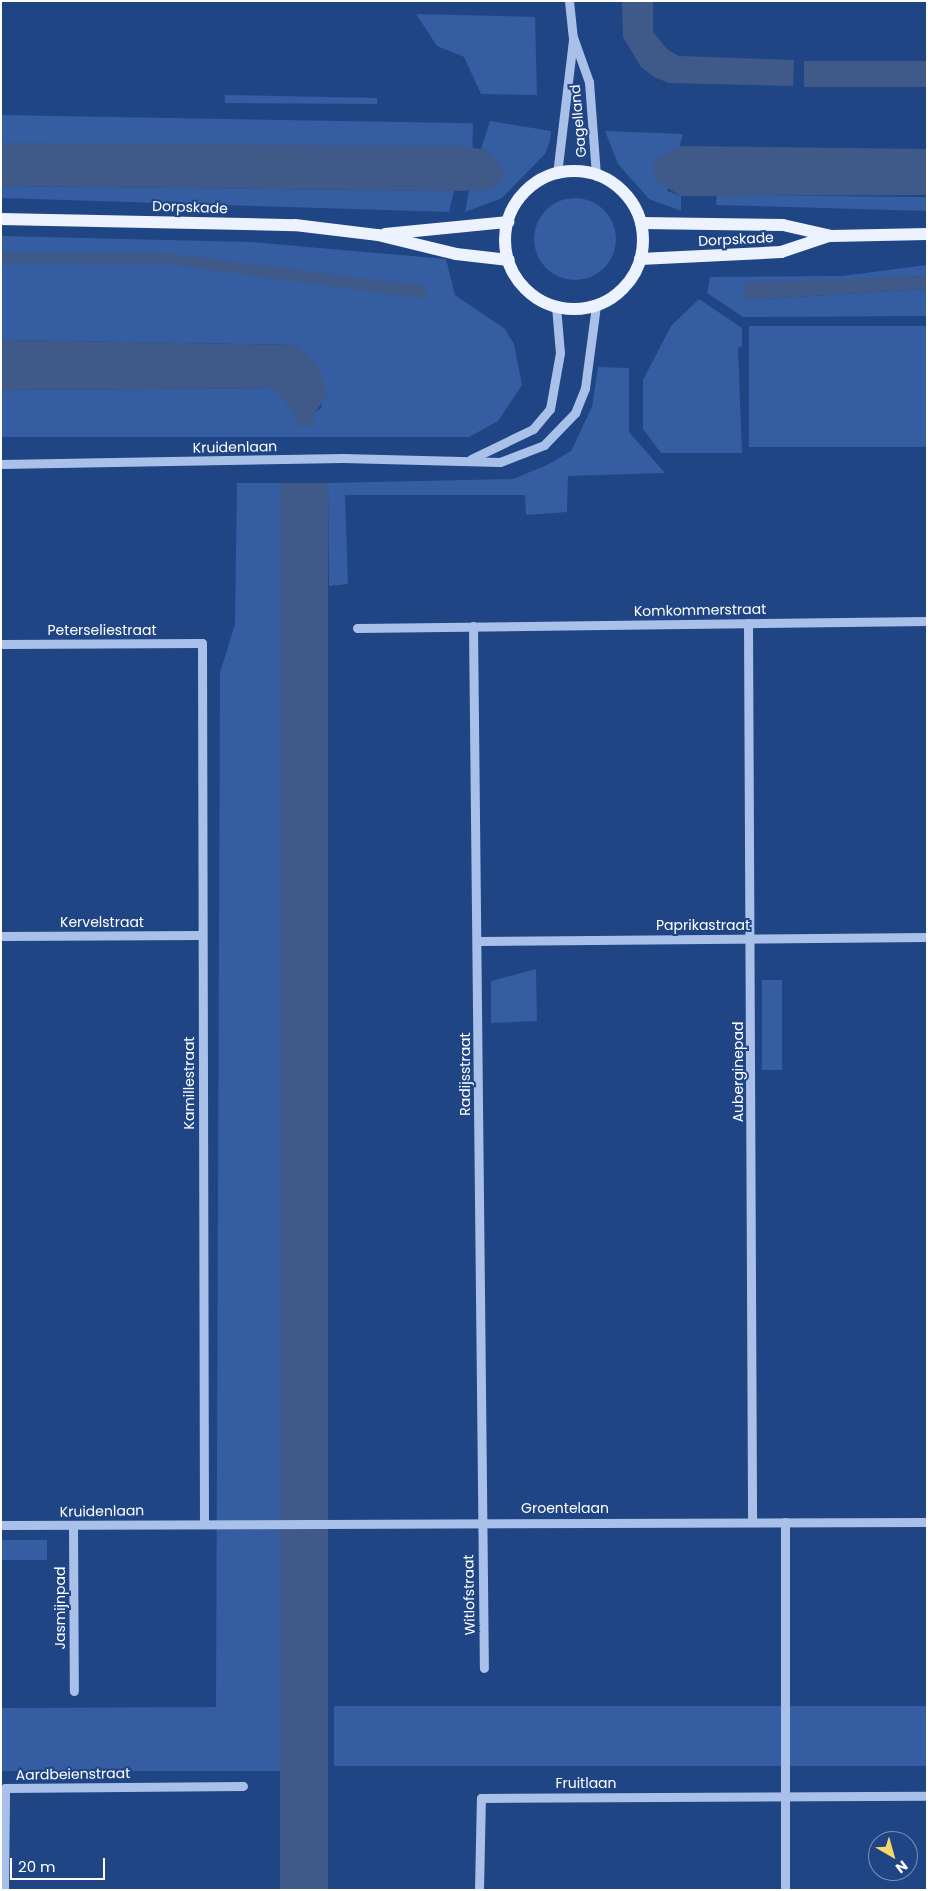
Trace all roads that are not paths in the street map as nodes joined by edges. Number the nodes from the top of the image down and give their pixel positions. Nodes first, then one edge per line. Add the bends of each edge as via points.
1 (569, 1) edge
2 (573, 37) junction
3 (557, 174) junction
4 (596, 176) junction
5 (1, 219) edge
6 (508, 222) junction
7 (641, 223) junction
8 (927, 234) edge
9 (378, 235) junction
10 (831, 236) junction
11 (640, 259) junction
12 (509, 260) junction
13 (556, 306) junction
14 (596, 306) junction
15 (469, 460) junction
16 (1, 464) edge
17 (927, 621) edge
18 (748, 623) junction
19 (473, 626) junction
20 (357, 628) dead end
21 (202, 643) joint
22 (1, 644) edge
23 (202, 935) junction
24 (1, 936) edge
25 (927, 937) edge
26 (752, 939) junction
27 (478, 941) junction
28 (481, 1521) junction
29 (204, 1522) junction
30 (752, 1522) junction
31 (785, 1522) junction
32 (927, 1522) edge
33 (1, 1525) edge
34 (73, 1525) junction
35 (484, 1668) dead end
36 (74, 1691) dead end
37 (243, 1786) dead end
38 (784, 1796) junction
39 (927, 1796) edge
40 (4, 1890) edge
41 (479, 1890) edge
42 (785, 1890) edge

1 - 2 street, Gagelland
2 - 3 street, Gagelland
2 - 4 street, Gagelland via 589,82
3 - 4 main road
3 - 6 main road via 521,196
4 - 7 main road via 626,194
5 - 9 main road, Dorpskade via 295,225
6 - 9 main road, Dorpskade
6 - 12 main road
7 - 10 main road, Dorpskade via 783,225
7 - 11 main road
8 - 10 main road, Dorpskade
9 - 12 main road, Dorpskade via 456,254
10 - 11 main road, Dorpskade via 781,252
11 - 14 main road via 619,293
12 - 13 main road via 521,284
13 - 14 main road
13 - 15 street, Kruidenlaan via 560,353 550,409 534,429
14 - 15 street, Kruidenlaan via 585,388 575,413 560,433 524,455 500,462
15 - 16 street, Kruidenlaan
17 - 18 street, Komkommerstraat
18 - 19 street, Komkommerstraat
18 - 26 street, Auberginepad
19 - 20 street, Komkommerstraat
19 - 27 street, Radijsstraat
21 - 22 street, Peterseliestraat
21 - 23 street, Kamillestraat
23 - 24 street, Kervelstraat
23 - 29 street, Kamillestraat
25 - 26 street, Paprikastraat
26 - 27 street, Paprikastraat
26 - 30 street, Auberginepad
27 - 28 street, Radijsstraat
28 - 29 street, Groentelaan
28 - 30 street, Groentelaan
28 - 35 street, Witlofstraat
29 - 34 street, Kruidenlaan
30 - 31 street, Groentelaan
31 - 32 street, Groentelaan
31 - 38 street
33 - 34 street, Kruidenlaan
34 - 36 street, Jasmijnpad
37 - 40 street, Aardbeienstraat via 5,1788
38 - 39 street, Fruitlaan
38 - 41 street, Fruitlaan via 481,1798
38 - 42 street

